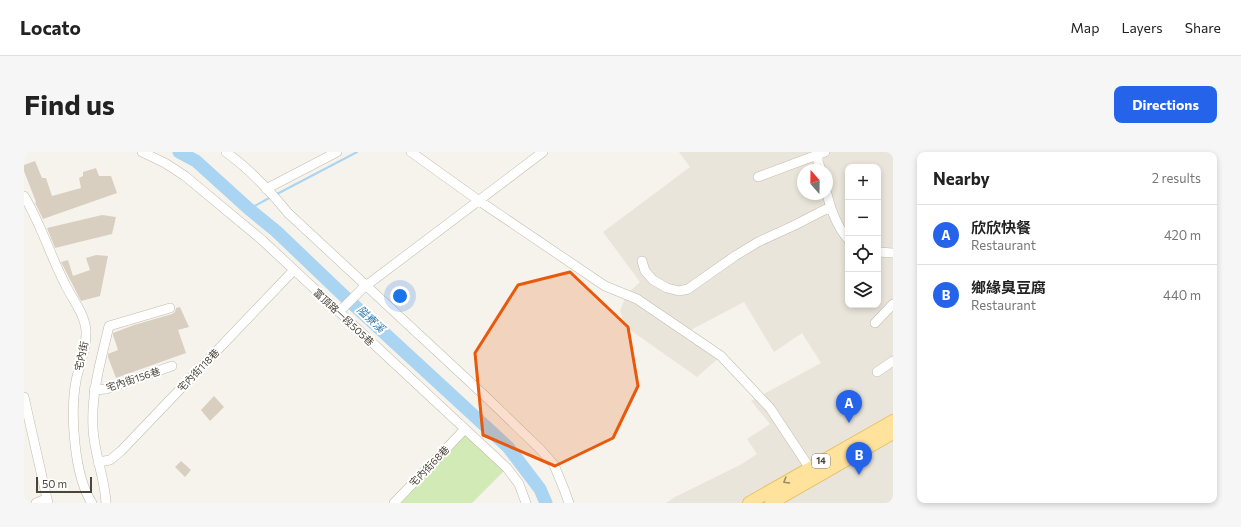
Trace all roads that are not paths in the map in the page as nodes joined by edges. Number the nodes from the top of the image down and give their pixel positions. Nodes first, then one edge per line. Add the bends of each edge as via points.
1 (142, 152) edge
2 (226, 152) edge
3 (337, 152) edge
4 (411, 152) edge
5 (543, 152) edge
6 (821, 153) edge
7 (821, 164) edge
8 (758, 177) dead end
9 (270, 192) junction
10 (24, 196) edge
11 (478, 200) junction
12 (828, 200) edge
13 (830, 207) junction
14 (845, 236) edge
15 (881, 252) edge
16 (893, 253) edge
17 (642, 261) dead end
18 (294, 270) junction
19 (364, 287) junction
20 (893, 304) edge
21 (170, 308) dead end
22 (340, 310) junction
23 (875, 323) dead end
24 (893, 361) edge
25 (172, 366) dead end
26 (877, 372) dead end
27 (94, 390) junction
28 (24, 396) edge
29 (893, 421) edge
30 (465, 429) junction
31 (893, 433) edge
32 (98, 462) junction
33 (812, 472) junction
34 (47, 501) edge
35 (36, 503) edge
36 (92, 503) edge
37 (106, 503) edge
38 (394, 503) edge
39 (526, 503) edge
40 (569, 503) edge
41 (750, 503) edge
42 (771, 503) edge

1 - 18 street, 富頂路一段505巷 via 185,176
2 - 9 street
3 - 9 street
4 - 11 street
5 - 11 street
6 - 7 street
6 - 8 street
9 - 19 street
10 - 36 street, 宅內街 via 45,237 64,284 80,310 86,330 73,409 80,477
11 - 19 street
11 - 33 street via 605,286 637,299 721,356 770,408
12 - 13 street
13 - 14 street
13 - 17 street via 758,242 688,289 679,291 667,288 653,280 645,272
15 - 16 street
18 - 22 street, 富頂路一段505巷
18 - 32 street, 宅內街118巷 via 121,451 110,460
19 - 22 street
19 - 40 street via 540,449 554,465
20 - 23 street
21 - 27 street via 109,326
22 - 30 street, 富頂路一段505巷
24 - 26 street
25 - 27 street, 宅內街156巷 via 106,389
27 - 32 street via 92,429
28 - 34 street
29 - 33 main road, 14
30 - 38 street, 宅內街68巷
30 - 39 street, 富頂路一段505巷 via 507,468 519,484
31 - 33 main road, 14
32 - 37 street
33 -> 41 main road, 14
33 - 42 main road, 14
34 - 35 street

